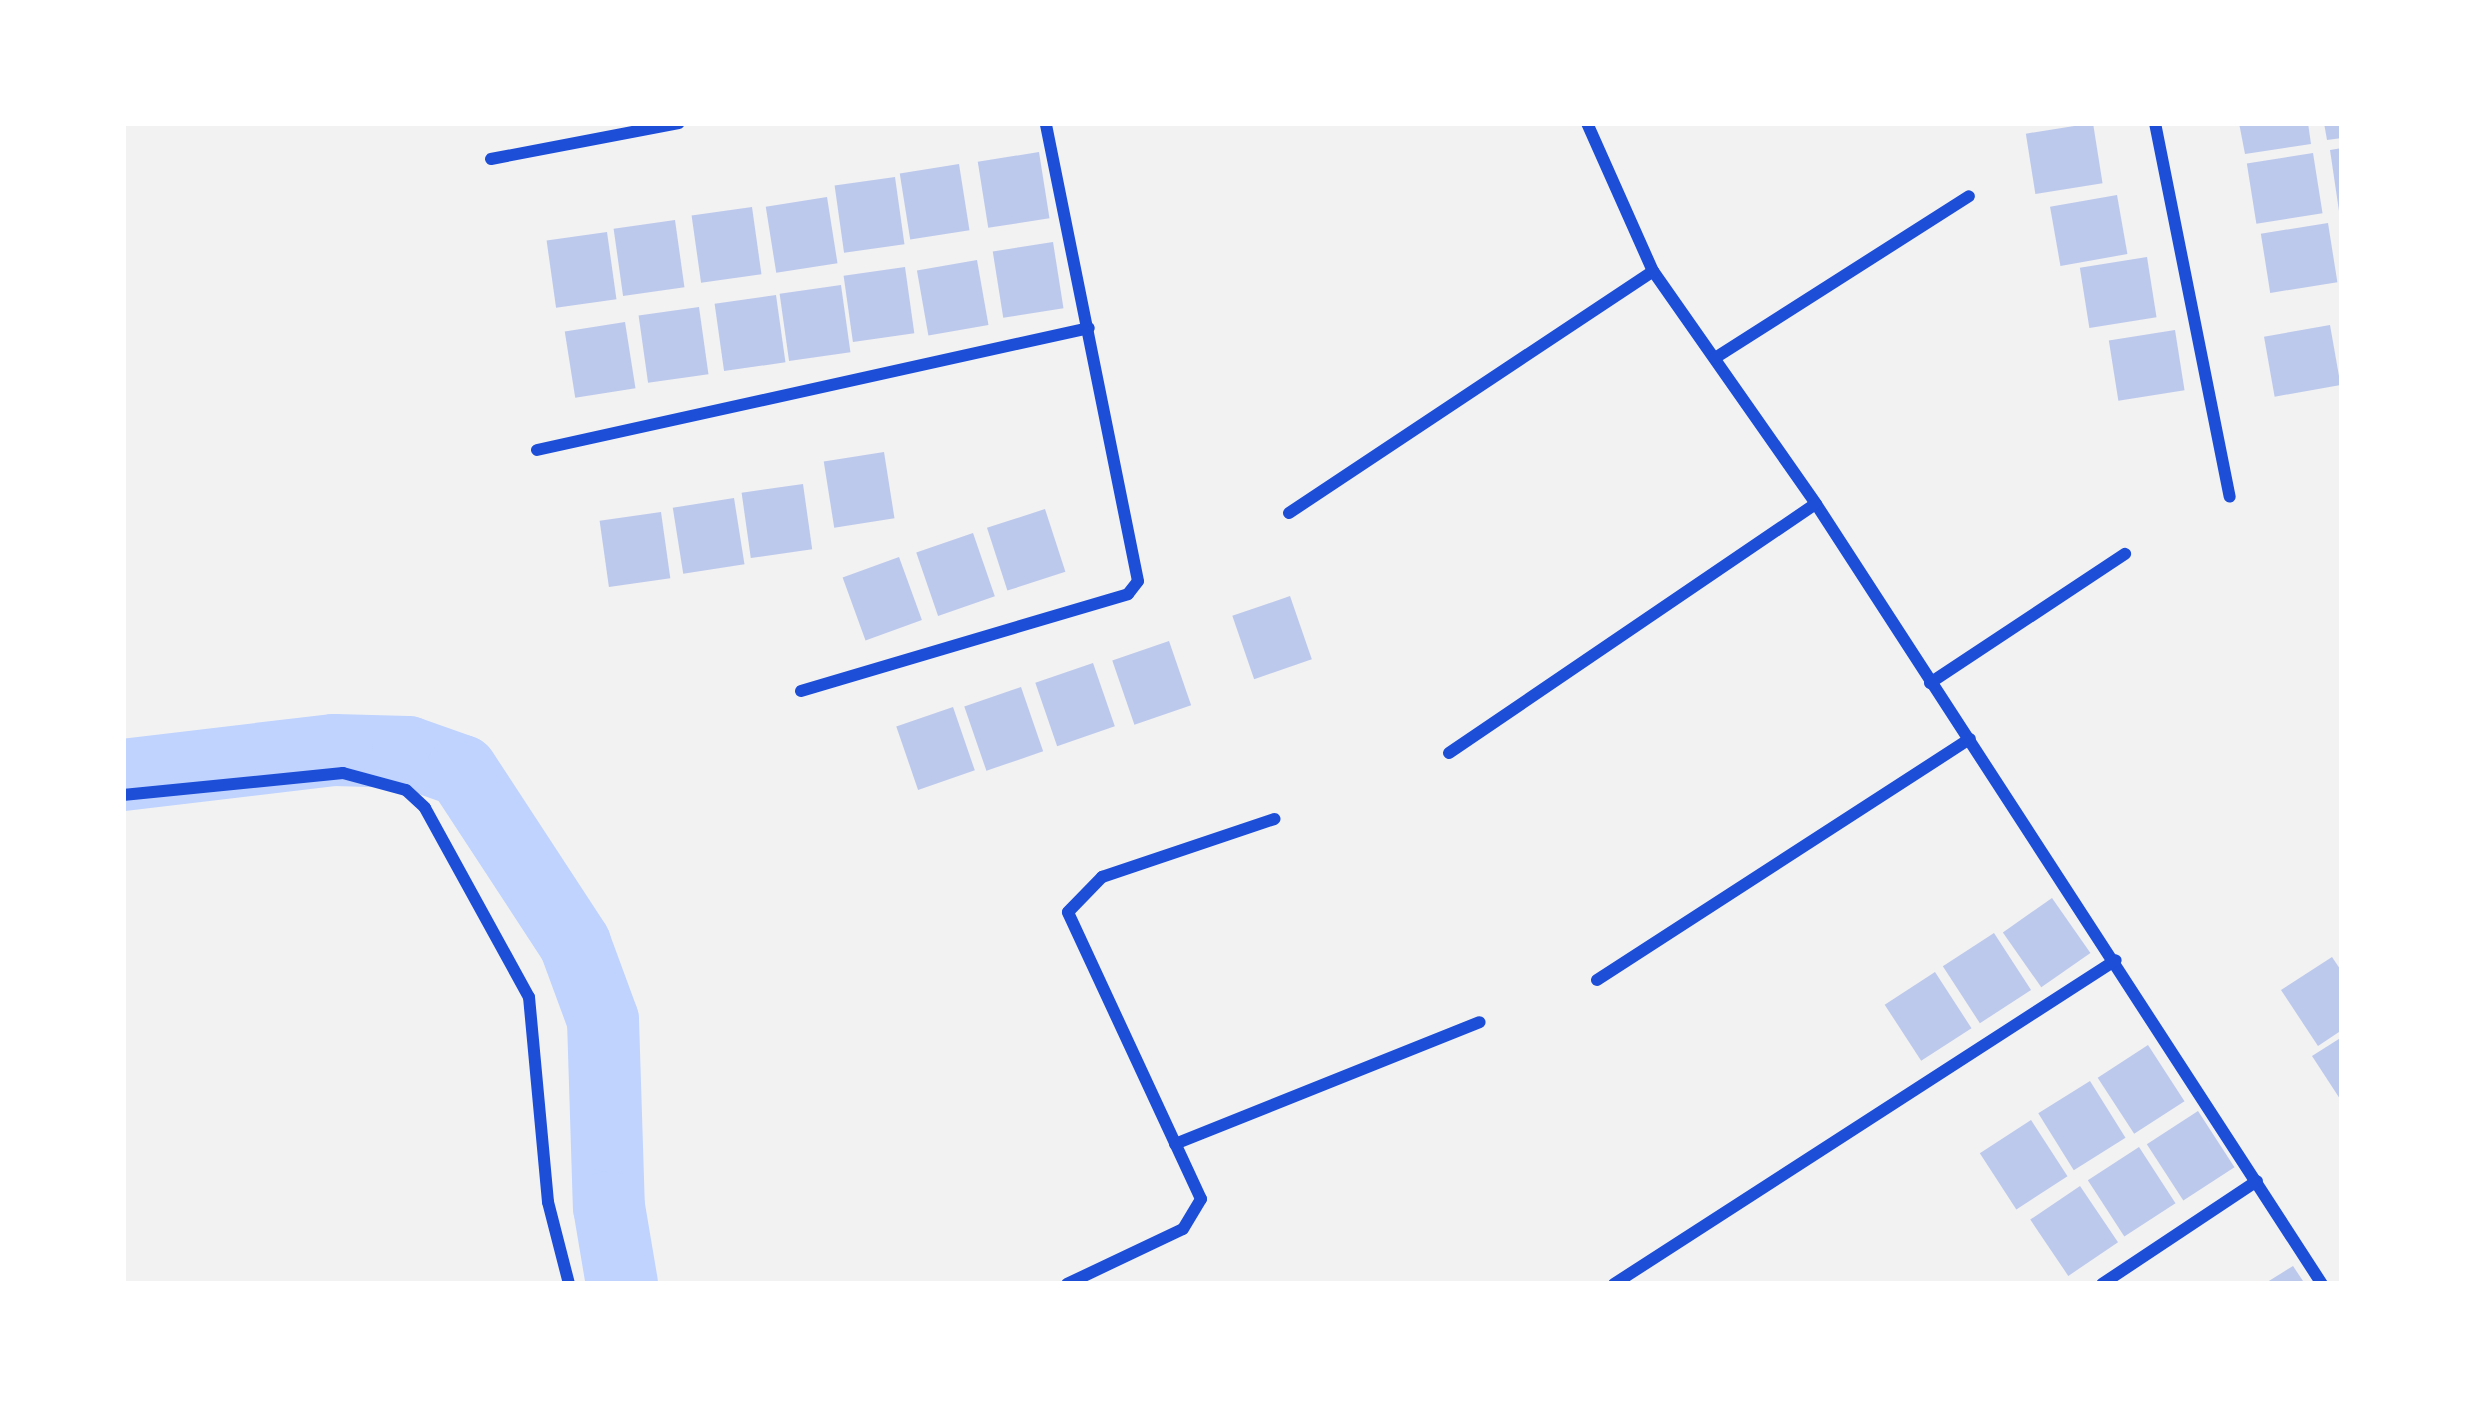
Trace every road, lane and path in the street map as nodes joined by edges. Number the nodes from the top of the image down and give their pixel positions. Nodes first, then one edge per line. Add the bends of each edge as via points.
1 (679, 123) edge
2 (1046, 123) edge
3 (1587, 123) edge
4 (2155, 123) edge
5 (491, 159) dead end
6 (1969, 196) dead end
7 (1653, 271) junction
8 (1089, 328) junction
9 (1715, 358) junction
10 (537, 450) dead end
11 (2230, 497) dead end
12 (1816, 504) junction
13 (1289, 513) dead end
14 (2125, 554) dead end
15 (1930, 682) junction
16 (801, 691) dead end
17 (1970, 739) junction
18 (1449, 753) dead end
19 (123, 795) edge
20 (1274, 819) dead end
21 (2116, 960) junction
22 (1597, 980) dead end
23 (1480, 1022) dead end
24 (1175, 1144) junction
25 (2257, 1181) junction
26 (569, 1284) edge
27 (1067, 1284) edge
28 (1614, 1284) edge
29 (2102, 1284) edge
30 (2322, 1284) edge

1 - 5 street
2 - 8 street
3 - 7 street
4 - 11 street
6 - 9 street
7 - 9 street
7 - 13 street
8 - 10 street
8 - 16 street via 1140,566 1128,594
9 - 12 street
12 - 15 street
12 - 18 street
14 - 15 street
15 - 17 street
17 - 21 street
17 - 22 street
19 - 26 street via 344,773 406,790 425,808 529,998 548,1202
20 - 24 street via 1102,877 1069,912
21 - 25 street
21 - 28 street
23 - 24 street
24 - 27 street via 1202,1198 1196,1218
25 - 29 street
25 - 30 street

